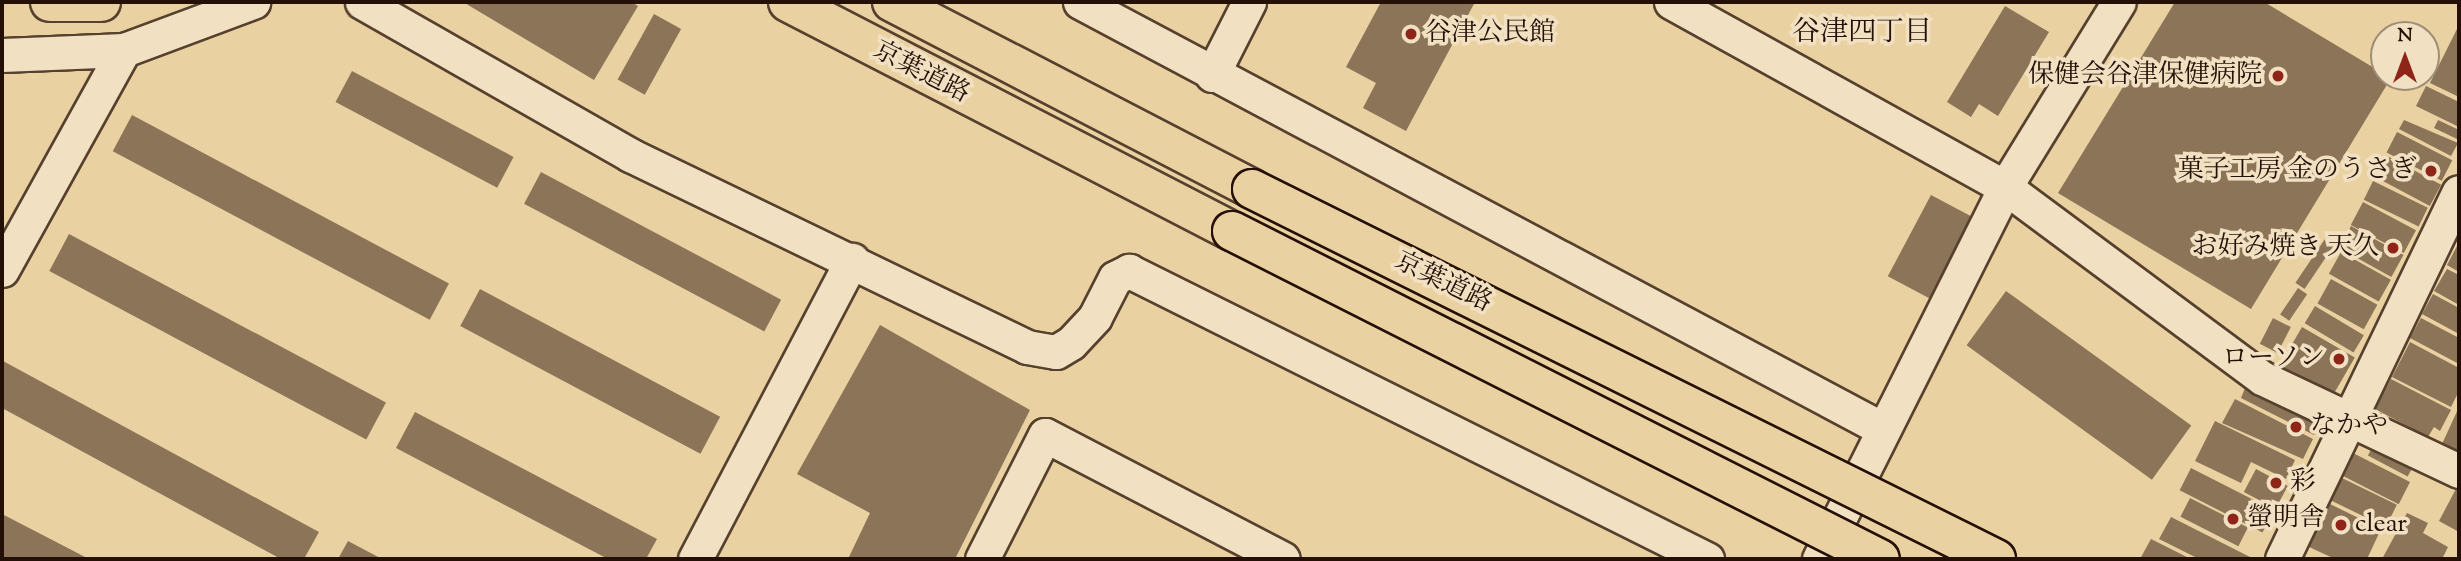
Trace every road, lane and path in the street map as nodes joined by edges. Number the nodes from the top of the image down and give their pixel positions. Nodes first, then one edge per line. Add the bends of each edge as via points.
1 (50, 2) edge
2 (101, 2) edge
3 (253, 2) edge
4 (362, 2) edge
5 (766, 2) edge
6 (788, 2) edge
7 (892, 2) edge
8 (907, 2) edge
9 (1080, 2) edge
10 (1249, 2) edge
11 (1671, 2) edge
12 (2119, 2) edge
13 (977, 47) junction
14 (124, 50) junction
15 (875, 50) junction
16 (2, 55) edge
17 (1212, 75) junction
18 (2004, 187) junction
19 (2459, 192) edge
20 (852, 260) junction
21 (2, 270) edge
22 (2347, 418) junction
23 (1881, 428) junction
24 (2459, 471) edge
25 (695, 559) edge
26 (982, 559) edge
27 (1283, 559) edge
28 (1707, 559) edge
29 (1819, 559) edge
30 (1880, 559) edge
31 (1996, 559) edge
32 (2282, 559) edge

1 - 2 highway
3 - 14 street
4 - 20 street via 630,155
5 - 15 highway
6 - 15 highway, 京葉道路
7 - 13 highway, 京葉道路
8 - 13 highway
9 - 17 street
10 - 17 street
11 - 18 street
12 - 18 street
13 - 31 highway, 京葉道路, bridge
14 - 16 street
14 - 21 street
15 - 30 highway, 京葉道路, bridge
17 - 23 street
18 - 22 street via 2262,378
18 - 23 street
19 - 22 street
20 - 25 street
20 - 28 street via 1027,347 1056,352 1095,317 1115,278 1129,271
22 - 24 street
22 - 32 street
23 - 29 street
26 - 27 street via 1045,435

